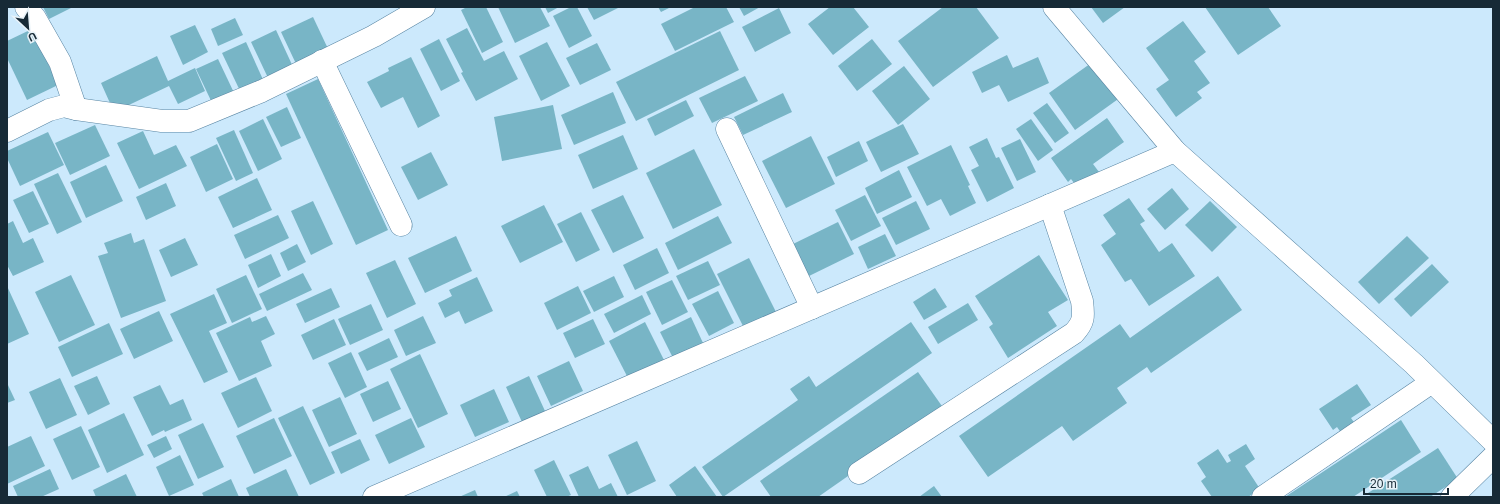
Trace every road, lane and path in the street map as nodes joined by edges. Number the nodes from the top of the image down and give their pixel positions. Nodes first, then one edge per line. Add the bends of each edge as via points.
1 (26, 7) edge
2 (424, 7) edge
3 (1054, 7) edge
4 (322, 61) junction
5 (76, 109) junction
6 (727, 129) dead end
7 (7, 131) edge
8 (1175, 152) junction
9 (1050, 205) junction
10 (401, 225) dead end
11 (812, 308) junction
12 (1432, 382) junction
13 (1493, 441) edge
14 (1493, 457) edge
15 (860, 472) dead end
16 (374, 497) edge
17 (1263, 497) edge
18 (1452, 497) edge

1 - 5 street via 60,62
2 - 4 street via 374,36
3 - 8 street
4 - 5 street via 262,91 189,121 162,121
4 - 10 street
5 - 7 street via 64,106 49,110
6 - 11 street
8 - 9 street
8 - 12 street
9 - 11 street
9 - 15 street via 1082,301 1082,324 1074,333
11 - 16 street
12 - 13 street
12 - 17 street
14 - 18 street

